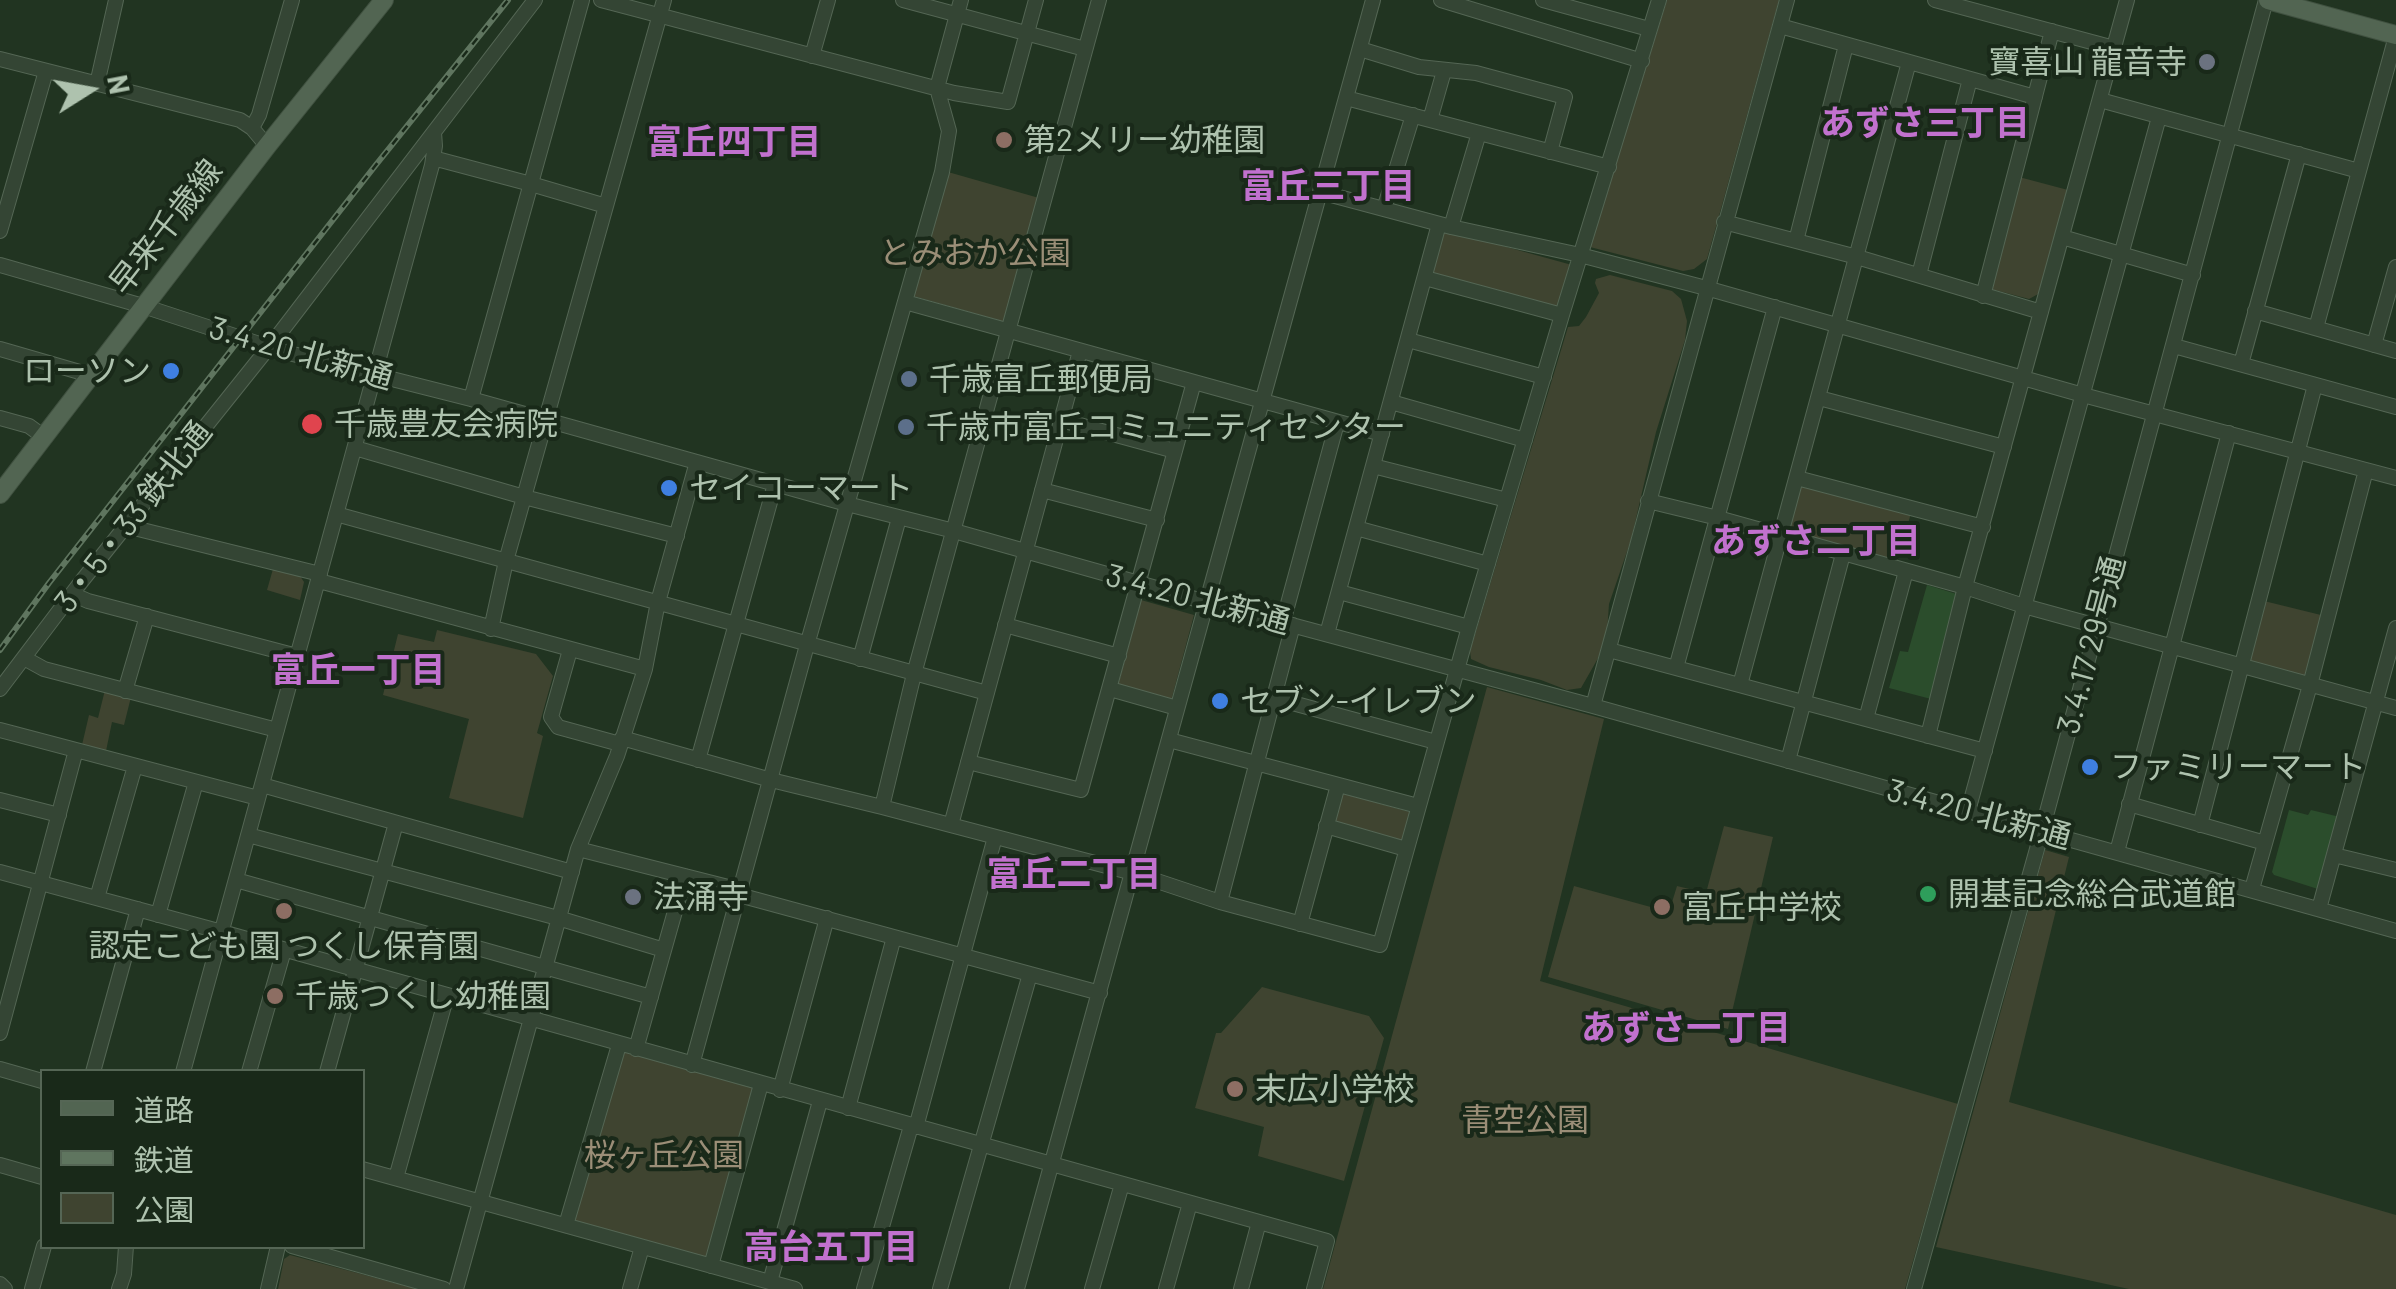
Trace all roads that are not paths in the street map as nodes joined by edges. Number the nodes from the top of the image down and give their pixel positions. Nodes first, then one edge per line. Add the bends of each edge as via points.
1 (116, 0) edge
2 (292, 0) edge
3 (384, 0) edge
4 (535, 0) edge
5 (582, 0) edge
6 (601, 0) edge
7 (828, 0) edge
8 (903, 0) edge
9 (961, 0) edge
10 (1036, 0) edge
11 (1098, 0) edge
12 (1374, 0) edge
13 (1441, 0) edge
14 (1543, 0) edge
15 (1660, 0) edge
16 (1787, 0) edge
17 (1935, 0) edge
18 (2126, 0) edge
19 (2267, 0) edge
20 (1970, 4) edge
21 (1582, 5) edge
22 (662, 8) edge
23 (957, 16) junction
24 (1780, 26) junction
25 (1650, 29) junction
26 (2052, 31) junction
27 (1026, 34) junction
28 (2396, 36) edge
29 (1846, 45) junction
30 (2114, 48) junction
31 (1085, 49) junction
32 (1360, 49) junction
33 (812, 56) junction
34 (0, 59) edge
35 (1642, 61) junction
36 (1909, 62) junction
37 (46, 70) junction
38 (1444, 71) junction
39 (1970, 79) junction
40 (97, 84) junction
41 (937, 88) junction
42 (2036, 97) junction
43 (2379, 97) junction
44 (1346, 98) junction
45 (2100, 100) junction
46 (2396, 102) edge
47 (1413, 115) junction
48 (2159, 117) junction
49 (1430, 120) junction
50 (252, 128) junction
51 (434, 132) junction
52 (1480, 133) junction
53 (2231, 135) junction
54 (267, 146) junction
55 (1550, 152) junction
56 (2299, 154) junction
57 (433, 158) junction
58 (1609, 167) junction
59 (2358, 171) junction
60 (532, 184) junction
61 (1320, 192) junction
62 (606, 206) junction
63 (1384, 209) junction
64 (1724, 222) junction
65 (1445, 225) junction
66 (0, 231) edge
67 (2062, 237) junction
68 (1796, 240) junction
69 (2121, 254) junction
70 (1580, 255) junction
71 (1857, 258) junction
72 (0, 266) edge
73 (2396, 267) edge
74 (1919, 275) junction
75 (2193, 275) junction
76 (1425, 278) junction
77 (1706, 288) junction
78 (1983, 296) junction
79 (904, 302) junction
80 (143, 306) junction
81 (1774, 307) junction
82 (2041, 312) junction
83 (2255, 312) junction
84 (1562, 315) junction
85 (1838, 324) junction
86 (2316, 328) junction
87 (1007, 332) junction
88 (1408, 340) junction
89 (2374, 344) junction
90 (2174, 346) junction
91 (268, 347) junction
92 (0, 348) edge
93 (2396, 350) edge
94 (1080, 351) junction
95 (2241, 364) junction
96 (374, 374) junction
97 (90, 375) junction
98 (1544, 376) junction
99 (2023, 377) junction
100 (1194, 382) junction
101 (2315, 385) junction
102 (2082, 394) junction
103 (1819, 398) junction
104 (471, 400) junction
105 (1262, 401) junction
106 (1391, 402) junction
107 (2396, 407) edge
108 (2155, 414) junction
109 (0, 418) edge
110 (544, 420) junction
111 (1061, 420) junction
112 (1337, 423) junction
113 (2230, 433) junction
114 (1382, 434) junction
115 (44, 437) junction
116 (1525, 440) junction
117 (354, 448) junction
118 (2004, 448) junction
119 (1176, 451) junction
120 (2298, 452) junction
121 (696, 462) junction
122 (1373, 466) junction
123 (2366, 470) junction
124 (1798, 478) junction
125 (2396, 478) edge
126 (775, 484) junction
127 (1042, 490) junction
128 (1, 491) edge
129 (524, 496) junction
130 (1507, 500) junction
131 (1648, 501) junction
132 (847, 504) junction
133 (336, 514) junction
134 (899, 518) junction
135 (1718, 518) junction
136 (1157, 520) junction
137 (126, 526) junction
138 (1982, 526) junction
139 (1356, 528) junction
140 (954, 531) junction
141 (676, 536) junction
142 (1781, 537) junction
143 (1026, 551) junction
144 (1843, 554) junction
145 (506, 561) junction
146 (1488, 564) junction
147 (1906, 571) junction
148 (319, 578) junction
149 (1139, 583) junction
150 (1965, 587) junction
151 (1339, 592) junction
152 (72, 594) junction
153 (658, 602) junction
154 (1206, 602) junction
155 (2024, 606) junction
156 (147, 616) junction
157 (1288, 623) junction
158 (735, 624) junction
159 (1005, 625) junction
160 (2096, 626) junction
161 (1469, 627) junction
162 (2396, 628) edge
163 (491, 629) junction
164 (1327, 634) junction
165 (807, 646) junction
166 (2173, 647) junction
167 (570, 650) junction
168 (1608, 650) junction
169 (298, 656) junction
170 (1120, 656) junction
171 (24, 658) junction
172 (860, 660) junction
173 (2241, 666) junction
174 (1676, 668) junction
175 (645, 669) junction
176 (1458, 670) junction
177 (914, 674) junction
178 (2310, 684) junction
179 (1740, 686) junction
180 (1110, 688) junction
181 (0, 689) edge
182 (126, 690) junction
183 (987, 693) junction
184 (1274, 698) junction
185 (1804, 702) junction
186 (2376, 703) junction
187 (1593, 706) junction
188 (1178, 708) junction
189 (2396, 708) edge
190 (1866, 719) junction
191 (0, 730) edge
192 (277, 730) junction
193 (1928, 736) junction
194 (1169, 740) junction
195 (621, 741) junction
196 (1436, 742) junction
197 (76, 750) junction
198 (1985, 751) junction
199 (698, 760) junction
200 (1788, 761) junction
201 (968, 762) junction
202 (1257, 764) junction
203 (136, 766) junction
204 (770, 780) junction
205 (196, 782) junction
206 (1338, 785) junction
207 (260, 792) junction
208 (0, 800) edge
209 (2129, 804) junction
210 (1418, 806) junction
211 (882, 807) junction
212 (1968, 811) junction
213 (59, 815) junction
214 (396, 823) junction
215 (2200, 824) junction
216 (952, 825) junction
217 (1326, 826) junction
218 (2042, 830) junction
219 (248, 834) junction
220 (995, 837) junction
221 (2265, 843) junction
222 (578, 849) junction
223 (1406, 849) junction
224 (2117, 852) junction
225 (2334, 855) junction
226 (383, 870) junction
227 (2396, 870) edge
228 (0, 872) edge
229 (572, 872) junction
230 (1133, 873) junction
231 (685, 876) junction
232 (236, 880) junction
233 (41, 883) junction
234 (2252, 889) junction
235 (740, 892) junction
236 (97, 898) junction
237 (1220, 902) junction
238 (138, 909) junction
239 (2319, 909) junction
240 (158, 915) junction
241 (558, 918) junction
242 (827, 918) junction
243 (369, 919) junction
244 (1300, 924) junction
245 (2396, 930) edge
246 (222, 932) junction
247 (894, 936) junction
248 (284, 950) junction
249 (664, 950) junction
250 (962, 955) junction
251 (544, 967) junction
252 (355, 970) junction
253 (1030, 974) junction
254 (1100, 993) junction
255 (447, 995) junction
256 (650, 997) junction
257 (529, 1020) junction
258 (0, 1033) edge
259 (619, 1044) junction
260 (636, 1049) junction
261 (692, 1065) junction
262 (0, 1069) edge
263 (94, 1069) edge
264 (185, 1069) edge
265 (250, 1069) edge
266 (327, 1069) edge
267 (40, 1080) edge
268 (760, 1084) junction
269 (780, 1090) junction
270 (820, 1101) junction
271 (848, 1108) junction
272 (914, 1127) junction
273 (980, 1145) junction
274 (0, 1165) edge
275 (1051, 1165) junction
276 (365, 1170) edge
277 (40, 1176) edge
278 (396, 1178) junction
279 (1122, 1184) junction
280 (480, 1202) junction
281 (1190, 1203) junction
282 (1259, 1222) junction
283 (566, 1226) junction
284 (642, 1246) junction
285 (43, 1249) edge
286 (126, 1249) edge
287 (277, 1249) edge
288 (303, 1249) edge
289 (711, 1266) junction
290 (770, 1282) junction
291 (32, 1289) edge
292 (119, 1289) edge
293 (268, 1289) edge
294 (444, 1289) edge
295 (456, 1289) edge
296 (630, 1289) edge
297 (795, 1289) edge
298 (864, 1289) edge
299 (940, 1289) edge
300 (1017, 1289) edge
301 (1092, 1289) edge
302 (1166, 1289) edge
303 (1241, 1289) edge
304 (1314, 1289) edge
305 (1914, 1289) edge

1 - 40 street
2 - 50 street
3 - 54 main road, 早来千歳線
4 - 51 street, 3・5・33 鉄北通
5 - 60 street
6 - 22 street
7 - 33 street
8 - 23 street
9 - 23 street
10 - 27 street
11 - 31 street
12 - 32 street
13 - 35 street
14 - 21 street
15 - 25 street
16 - 24 street
17 - 20 street
18 - 30 street
19 - 28 main road
19 - 53 street, 3.4.17 29号通
20 - 26 street
21 - 25 street
22 - 33 street
22 - 62 street
23 - 27 street
23 - 41 street
24 - 29 street
24 - 64 street
25 - 35 street
26 - 30 street
26 - 42 street
27 - 31 street
27 - 41 street via 1008,102
28 - 43 street
29 - 36 street
29 - 68 street
30 - 45 street
31 - 87 street
32 - 38 street
32 - 44 street
33 - 41 street
34 - 37 street
35 - 58 street
36 - 39 street
36 - 71 street
37 - 40 street
37 - 66 street
38 - 49 street
38 - 55 street via 1476,73 1565,98
39 - 42 street
39 - 74 street
40 - 50 street
41 - 79 street via 949,131
42 - 78 street
43 - 46 street
43 - 59 street
44 - 47 street
44 - 61 street
45 - 48 street
45 - 67 street
47 - 49 street
47 - 63 street
48 - 53 street
48 - 69 street
49 - 52 street
50 - 54 street
51 - 57 street
51 - 91 street, 3・5・33 鉄北通
52 - 55 street
52 - 65 street
53 - 56 street
53 - 75 street, 3.4.17 29号通
54 - 80 main road, 早来千歳線
55 - 58 street
56 - 59 street
56 - 83 street
57 - 60 street
57 - 96 street
58 - 70 street
59 - 86 street
60 - 62 street
60 - 104 street
61 - 63 street
61 - 105 street
62 - 110 street
63 - 65 street
64 - 68 street
64 - 77 street
65 - 70 street
65 - 76 street
67 - 69 street
67 - 82 street
68 - 71 street
69 - 75 street
69 - 102 street
70 - 77 street
70 - 84 street
71 - 74 street
71 - 85 street
72 - 80 street, 3.4.20 北新通
73 - 89 street
74 - 78 street
75 - 90 street, 3.4.17 29号通
76 - 84 street
76 - 88 street
77 - 81 street
77 - 131 street
78 - 82 street
79 - 87 street
79 - 132 street
80 - 91 street, 3.4.20 北新通
80 - 97 main road, 早来千歳線
81 - 85 street
81 - 135 street
82 - 99 street
83 - 86 street
83 - 95 street
84 - 98 street
85 - 99 street
85 - 103 street
86 - 89 street
87 - 94 street
87 - 140 street
88 - 98 street
88 - 106 street
89 - 93 street
90 - 95 street
90 - 108 street, 3.4.17 29号通
91 - 96 street, 3.4.20 北新通
91 - 137 street, 3・5・33 鉄北通
92 - 97 street
94 - 100 street
94 - 111 street
95 - 101 street
96 - 104 street, 3.4.20 北新通
96 - 117 street
97 - 115 main road, 早来千歳線
98 - 116 street
99 - 102 street
99 - 118 street
100 - 105 street
100 - 119 street
101 - 107 street
101 - 120 street
102 - 108 street
102 - 155 street
103 - 118 street
103 - 124 street
104 - 110 street, 3.4.20 北新通
105 - 112 street
105 - 154 street
106 - 114 street
106 - 116 street
108 - 113 street
108 - 160 street, 3.4.17 29号通
109 - 115 street
110 - 121 street, 3.4.20 北新通
110 - 129 street
111 - 119 street
111 - 127 street
112 - 114 street
112 - 157 street
113 - 120 street
113 - 166 street
114 - 122 street
115 - 128 main road, 早来千歳線
116 - 130 street
117 - 129 street
117 - 133 street
118 - 138 street
119 - 136 street
120 - 123 street
120 - 173 street
121 - 126 street, 3.4.20 北新通
121 - 141 street
122 - 130 street
122 - 139 street
123 - 125 street
123 - 178 street
124 - 138 street
124 - 142 street
126 - 132 street, 3.4.20 北新通
126 - 158 street
127 - 136 street
127 - 143 street
129 - 141 street
129 - 145 street
130 - 146 street
131 - 135 street
131 - 168 street
132 - 134 street, 3.4.20 北新通
132 - 165 street
133 - 145 street
133 - 148 street
134 - 140 street, 3.4.20 北新通
134 - 172 street
135 - 142 street
135 - 174 street
136 - 149 street
137 - 148 street
137 - 152 street, 3・5・33 鉄北通
138 - 150 street
139 - 146 street
139 - 151 street
140 - 143 street, 3.4.20 北新通
140 - 177 street
141 - 153 street
142 - 144 street
142 - 179 street
143 - 149 street, 3.4.20 北新通
143 - 159 street
144 - 147 street
144 - 185 street
145 - 153 street
145 - 163 street
146 - 161 street
147 - 150 street
147 - 190 street
148 - 163 street
148 - 169 street
149 - 154 street, 3.4.20 北新通
149 - 170 street
150 - 155 street
150 - 193 street
151 - 161 street
151 - 164 street
152 - 156 street
152 - 171 street, 3・5・33 鉄北通
153 - 158 street
153 - 175 street
154 - 157 street, 3.4.20 北新通
154 - 188 street
155 - 160 street
155 - 198 street
156 - 169 street
156 - 182 street
157 - 164 street, 3.4.20 北新通
157 - 184 street
158 - 165 street
158 - 199 street
159 - 170 street
159 - 183 street
160 - 166 street
160 - 218 street, 3.4.17 29号通
161 - 176 street
162 - 186 street
163 - 167 street
164 - 176 street, 3.4.20 北新通
165 - 172 street
165 - 204 street
166 - 173 street
166 - 209 street
167 - 175 street
167 - 195 street via 551,718 558,727
168 - 174 street
168 - 187 street
169 - 192 street
170 - 180 street
171 - 181 street, 3・5・33 鉄北通
171 - 182 street
172 - 177 street
173 - 178 street
173 - 215 street
174 - 179 street
175 - 195 street
176 - 187 street, 3.4.20 北新通
176 - 196 street
177 - 183 street
177 - 211 street
178 - 186 street
178 - 221 street
179 - 185 street
180 - 188 street
180 - 201 street via 1081,790
182 - 192 street
183 - 201 street
184 - 196 street
184 - 202 street
185 - 190 street
185 - 200 street
186 - 189 street
186 - 225 street
187 - 200 street, 3.4.20 北新通
188 - 194 street
190 - 193 street
191 - 197 street
192 - 207 street
193 - 198 street
194 - 202 street
194 - 230 street
195 - 199 street
195 - 222 street
196 - 210 street
197 - 203 street
197 - 213 street
198 - 212 street
199 - 204 street
200 - 212 street, 3.4.20 北新通
201 - 216 street
202 - 206 street
202 - 237 street
203 - 205 street
203 - 236 street
204 - 211 street
204 - 235 street
205 - 207 street
205 - 240 street
206 - 210 street
206 - 217 street
207 - 214 street
207 - 219 street
208 - 213 street
209 - 215 street
209 - 224 street
210 - 223 street
211 - 216 street
212 - 218 street, 3.4.20 北新通
213 - 233 street
214 - 226 street
214 - 229 street
215 - 221 street
216 - 220 street
217 - 223 street
217 - 244 street
218 - 224 street, 3.4.20 北新通
218 - 305 street, 3.4.17 29号通
219 - 226 street
219 - 232 street
220 - 230 street
220 - 250 street
221 - 234 street
222 - 229 street
222 - 231 street
223 - 244 street via 1380,945
224 - 234 street, 3.4.20 北新通
225 - 227 street
225 - 239 street
226 - 241 street
226 - 243 street
228 - 233 street
229 - 241 street
230 - 237 street
230 - 254 street
231 - 235 street
231 - 249 street
232 - 243 street
232 - 246 street
233 - 236 street
233 - 258 street
234 - 239 street, 3.4.20 北新通
235 - 242 street
235 - 261 street
236 - 238 street
237 - 244 street
238 - 240 street
238 - 263 street
239 - 245 street, 3.4.20 北新通
240 - 246 street
241 - 249 street
241 - 251 street
242 - 247 street
242 - 269 street
243 - 251 street
243 - 252 street
246 - 248 street
246 - 264 street
247 - 250 street
247 - 271 street
248 - 252 street
248 - 265 street
249 - 256 street
250 - 253 street
250 - 272 street
251 - 256 street
251 - 257 street
252 - 255 street
252 - 266 street
253 - 254 street
253 - 273 street
254 - 275 street
255 - 257 street
255 - 278 street
256 - 260 street
257 - 259 street
257 - 280 street
259 - 260 street
259 - 283 street
260 - 261 street
261 - 268 street
262 - 267 street
268 - 269 street
268 - 289 street
269 - 270 street
270 - 271 street
270 - 290 street
271 - 272 street
272 - 273 street
272 - 298 street
273 - 275 street
273 - 299 street
274 - 277 street
275 - 279 street
275 - 300 street
276 - 278 street
278 - 280 street
279 - 281 street
279 - 301 street
280 - 283 street
280 - 295 street
281 - 282 street
281 - 302 street
282 - 303 street
282 - 304 street via 1327,1241
283 - 284 street
284 - 289 street
284 - 296 street
285 - 291 street
286 - 292 street
287 - 293 street
288 - 294 street
289 - 290 street
290 - 297 street

